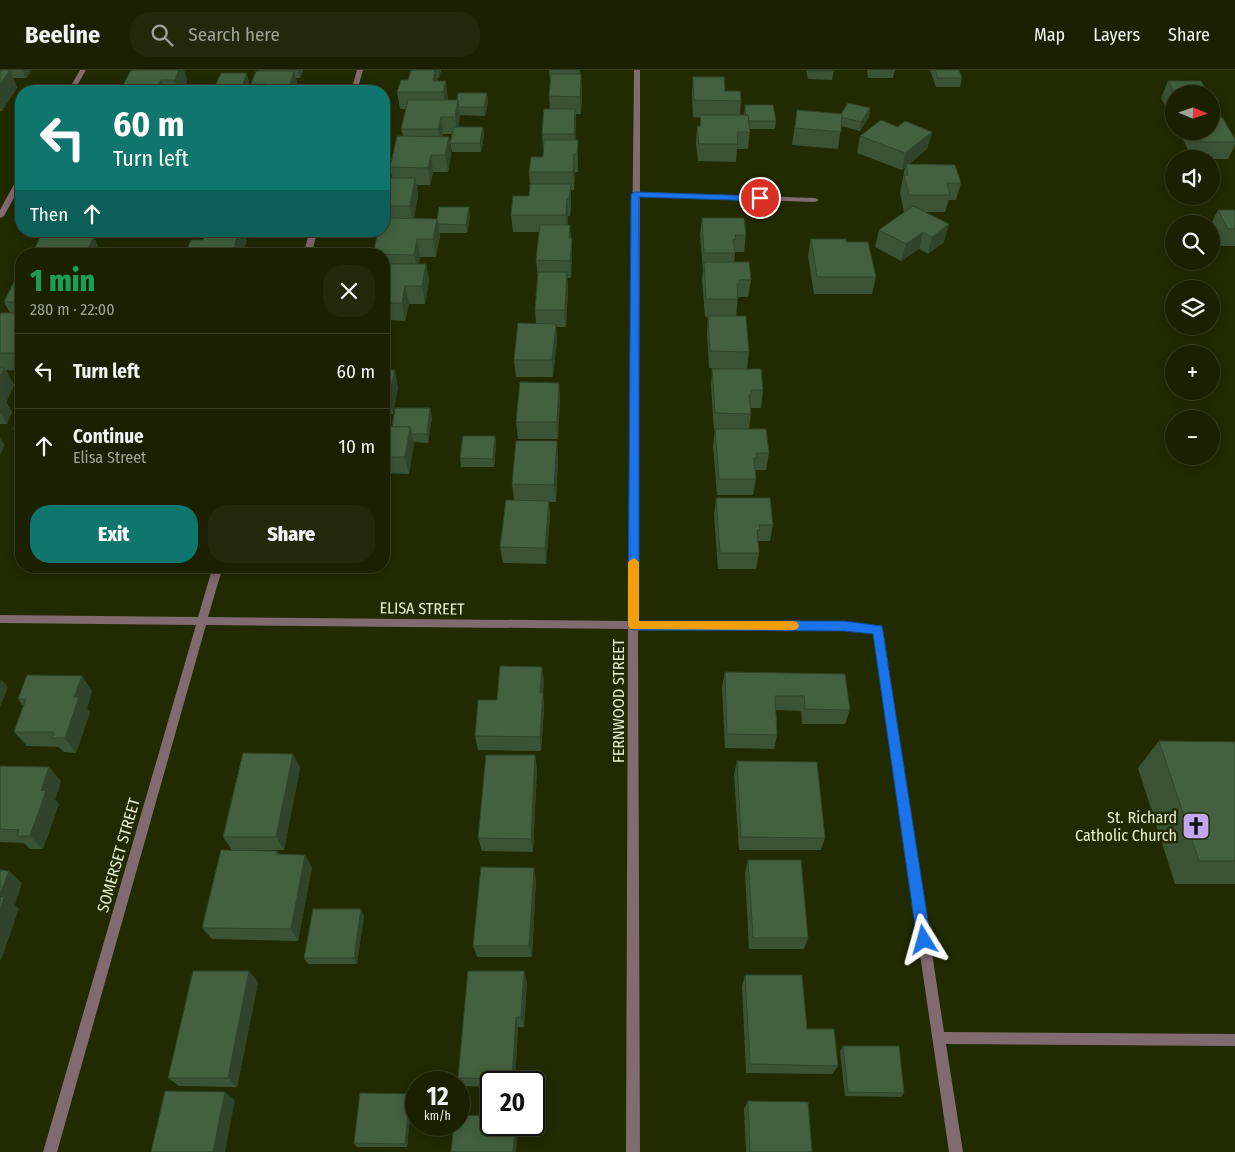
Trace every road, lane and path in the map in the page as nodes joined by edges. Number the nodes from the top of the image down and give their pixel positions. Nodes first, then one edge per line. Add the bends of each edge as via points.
1 (83, 70) edge
2 (360, 70) edge
3 (637, 70) edge
4 (74, 85) edge
5 (356, 85) edge
6 (15, 190) edge
7 (635, 194) junction
8 (815, 200) dead end
9 (0, 216) edge
10 (216, 573) edge
11 (0, 619) edge
12 (202, 620) junction
13 (634, 626) junction
14 (938, 1038) junction
15 (1235, 1040) edge
16 (50, 1152) edge
17 (632, 1152) edge
18 (956, 1152) edge

1 - 4 street
2 - 5 street
3 - 7 street, FERNWOOD STREET
6 - 9 street
7 - 8 street
7 - 13 street, FERNWOOD STREET
10 - 12 street, SOMERSET STREET
11 - 12 street, ELISA STREET
12 - 13 street, ELISA STREET
12 - 16 street, SOMERSET STREET
13 - 14 street, ELISA STREET via 844,626 878,630
13 - 17 street, FERNWOOD STREET
14 - 15 street
14 - 18 street

